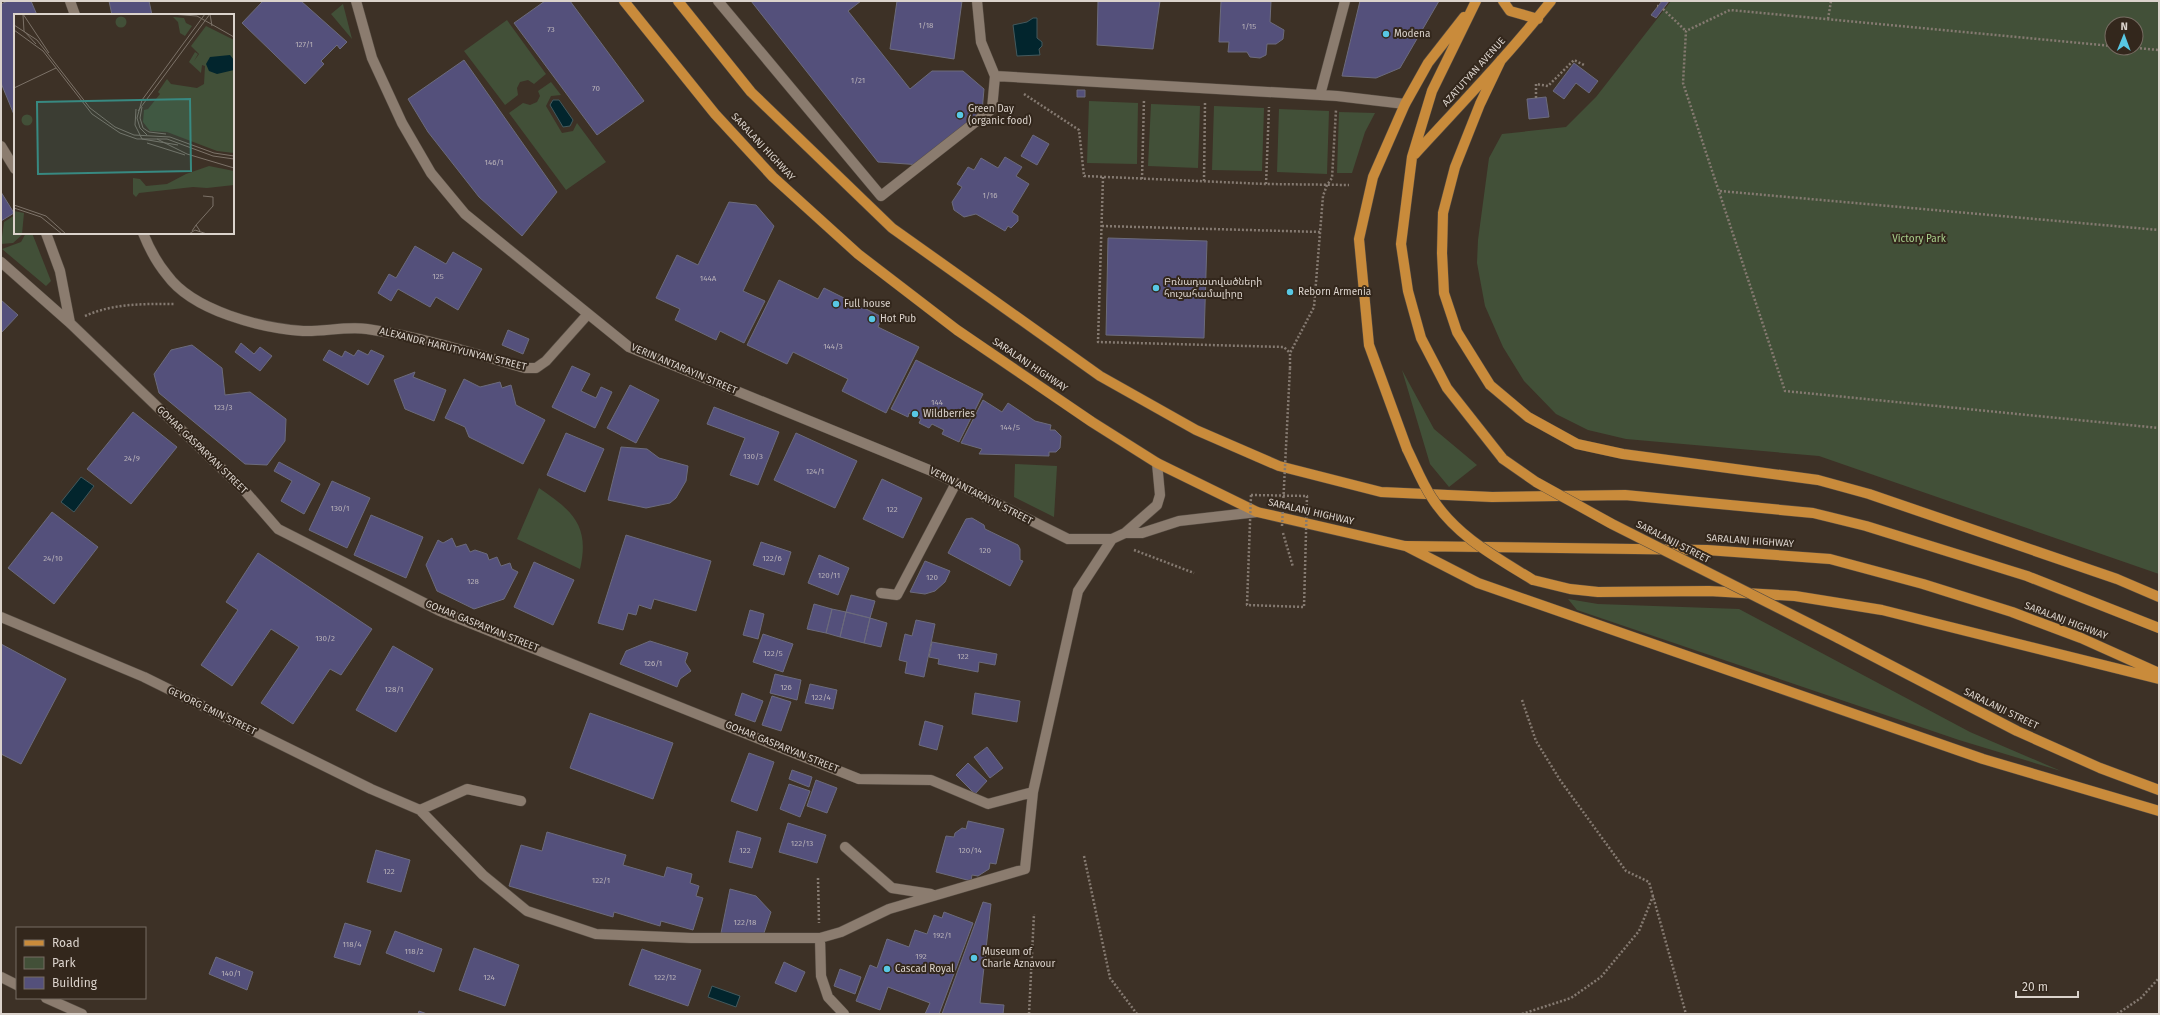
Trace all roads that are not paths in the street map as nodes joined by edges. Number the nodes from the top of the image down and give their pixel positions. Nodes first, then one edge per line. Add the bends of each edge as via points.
1 (70, 1) edge
2 (356, 1) edge
3 (624, 1) edge
4 (678, 1) edge
5 (718, 1) edge
6 (977, 1) edge
7 (1345, 1) edge
8 (1476, 1) edge
9 (1503, 1) edge
10 (1551, 1) edge
11 (75, 14) edge
12 (1538, 19) junction
13 (1501, 60) junction
14 (995, 76) junction
15 (1320, 94) junction
16 (1405, 104) junction
17 (1, 146) edge
18 (1412, 157) junction
19 (14, 167) edge
20 (46, 234) edge
21 (143, 234) edge
22 (1, 262) edge
23 (588, 314) junction
24 (70, 323) junction
25 (1503, 459) joint
26 (1157, 463) junction
27 (956, 483) junction
28 (1257, 512) junction
29 (1125, 533) junction
30 (1112, 539) junction
31 (1404, 546) junction
32 (881, 593) dead end
33 (2159, 597) edge
34 (1, 617) edge
35 (2159, 628) edge
36 (2159, 673) edge
37 (2159, 679) edge
38 (2159, 790) edge
39 (1032, 792) junction
40 (521, 801) dead end
41 (420, 810) junction
42 (2159, 811) edge
43 (844, 847) dead end
44 (939, 894) junction
45 (820, 938) junction
46 (1, 977) edge
47 (16, 984) edge
48 (48, 999) edge
49 (82, 1014) edge
50 (844, 1014) edge

1 - 11 street
2 - 23 street, VERIN ANTARAYIN STREET via 372,58 402,123 431,173 465,214
3 - 26 main road, SARALANJ HIGHWAY via 715,114 773,177 858,254 957,330
4 - 35 main road via 751,92 892,228 1100,376 1196,430 1280,466 1381,492 1492,497 1625,494 1812,513 1866,526 2027,576
5 - 14 street via 881,196 992,109
6 - 14 street via 981,42
7 - 15 street
8 - 16 main road via 1428,63
8 - 18 main road, AZATUTYAN AVENUE via 1432,91
9 - 12 main road via 1510,11
10 - 12 main road, AZATUTYAN AVENUE
12 - 13 main road, AZATUTYAN AVENUE
13 - 18 main road, AZATUTYAN AVENUE
13 - 33 main road via 1454,167 1443,213 1444,293 1457,332 1490,385 1528,417 1577,444 1622,454 1818,480 1870,494 2117,579
14 - 15 street
15 - 16 street
16 - 37 main road, bridge via 1373,176 1359,239 1369,345 1407,449 1432,499 1452,523 1476,545 1533,580 1570,589 1598,592 1709,590 1795,596 1882,610
17 - 19 street
18 - 25 main road, AZATUTYAN AVENUE via 1401,244 1408,291 1421,338 1448,388
20 - 24 street via 60,271
21 - 23 street, ALEXANDR HARUTYUNYAN STREET via 167,276 194,300 261,326 304,331 364,328 525,368 536,368 546,361
22 - 24 street, GOHAR GASPARYAN STREET
23 - 27 street, VERIN ANTARAYIN STREET via 629,347
24 - 39 street, GOHAR GASPARYAN STREET via 244,490 278,529 440,611 859,778 931,780 988,804
25 - 38 main road, SARALANJI STREET, bridge via 1536,482 1605,520 2017,732
26 - 28 main road, SARALANJ HIGHWAY
26 - 29 street via 1160,495 1157,505
27 - 30 street, VERIN ANTARAYIN STREET via 1068,539
27 - 32 street via 897,595
28 - 29 street via 1179,521 1142,533
28 - 31 main road, SARALANJ HIGHWAY
29 - 30 street
30 - 39 street via 1078,591
31 - 36 main road, SARALANJ HIGHWAY via 1707,550 1830,559 2012,612 2081,638
31 - 42 main road via 1478,583 1983,759
34 - 41 street, GEVORG EMIN STREET via 144,677
39 - 44 street via 1025,869
40 - 41 street via 467,789
41 - 45 street via 483,875 527,911 596,934 691,938
43 - 44 street via 892,888 920,894
44 - 45 street via 889,909 841,932
45 - 50 street via 821,976 828,997
46 - 47 street
48 - 49 street

